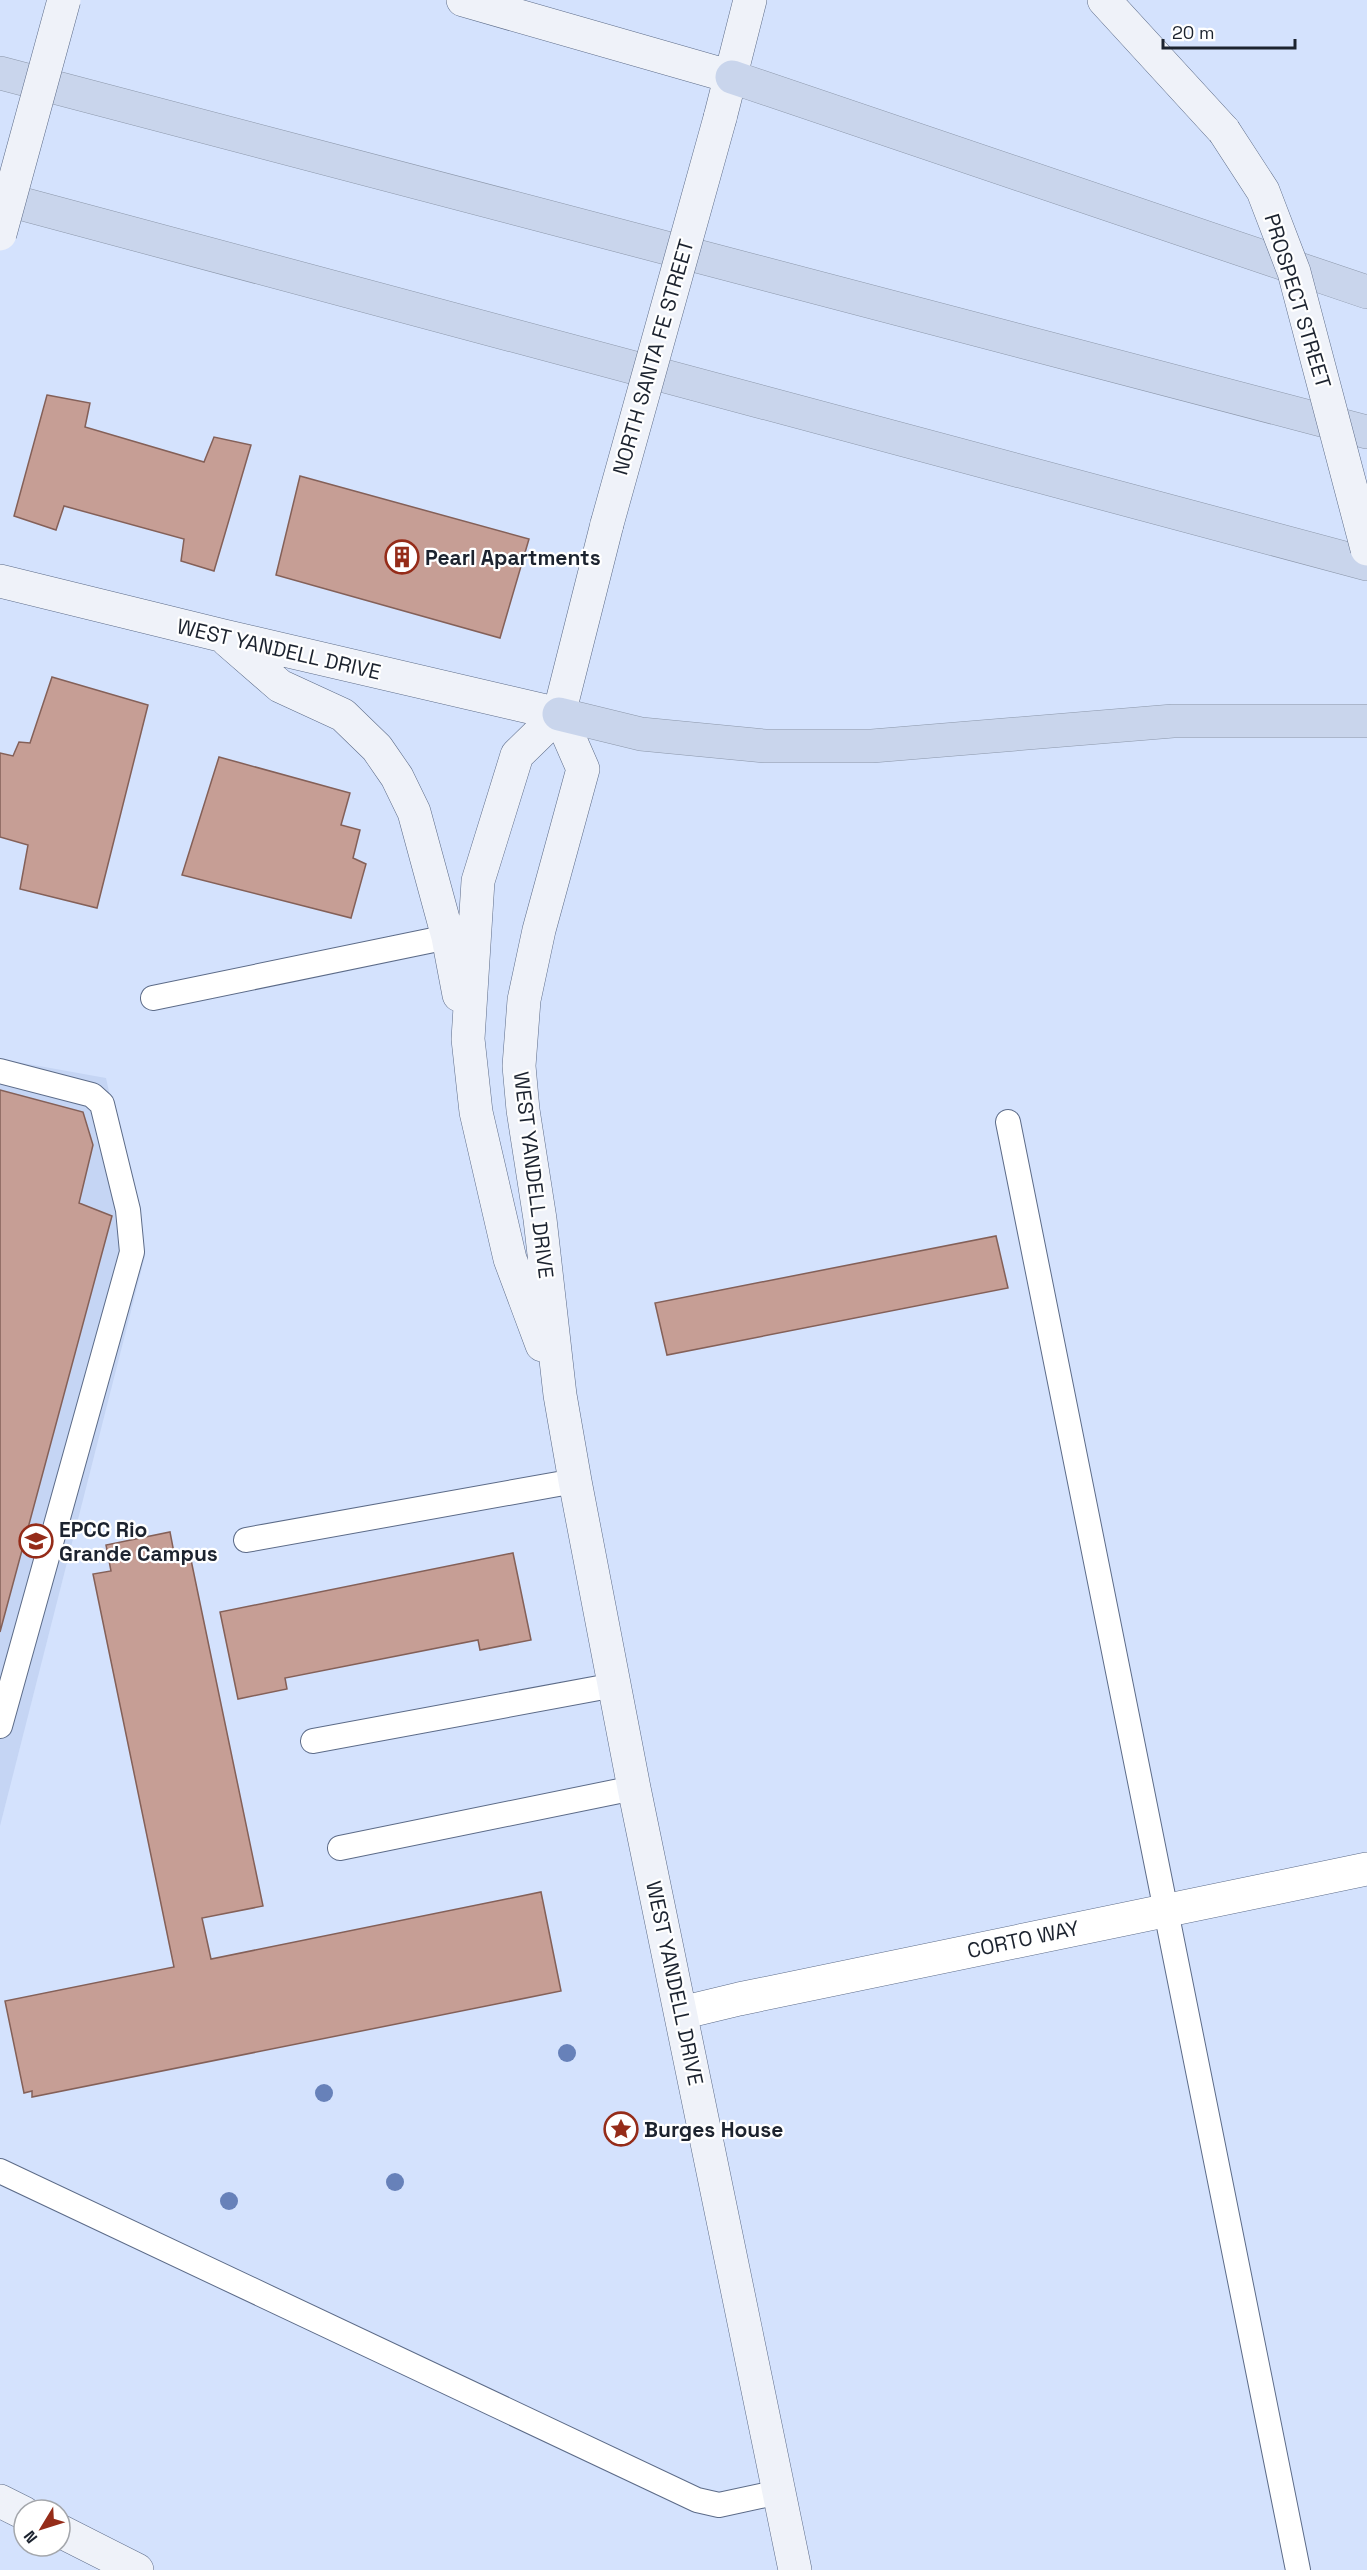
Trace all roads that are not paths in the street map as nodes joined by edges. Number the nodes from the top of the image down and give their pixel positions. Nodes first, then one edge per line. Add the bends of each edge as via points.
1 (64, 0) edge
2 (463, 0) edge
3 (750, 0) edge
4 (1104, 0) edge
5 (0, 74) edge
6 (732, 77) junction
7 (0, 198) edge
8 (0, 234) edge
9 (1367, 292) edge
10 (1367, 432) edge
11 (1367, 549) edge
12 (1367, 564) edge
13 (0, 581) edge
14 (224, 636) junction
15 (559, 714) junction
16 (1367, 720) edge
17 (448, 938) junction
18 (153, 999) dead end
19 (468, 1039) junction
20 (0, 1071) edge
21 (1008, 1122) dead end
22 (560, 1395) junction
23 (575, 1480) junction
24 (246, 1540) dead end
25 (615, 1685) junction
26 (0, 1726) edge
27 (313, 1741) dead end
28 (634, 1788) junction
29 (340, 1848) dead end
30 (1367, 1869) edge
31 (1166, 1910) junction
32 (681, 2013) junction
33 (0, 2171) edge
34 (779, 2492) junction
35 (72, 2537) edge
36 (137, 2570) edge
37 (795, 2570) edge
38 (1298, 2570) edge

1 - 8 street, bridge
2 - 6 street
3 - 6 street, NORTH SANTA FE STREET
4 - 11 street, PROSPECT STREET, bridge via 1224,131 1263,191 1294,272
5 - 10 highway
6 - 9 highway
6 - 15 street, NORTH SANTA FE STREET, bridge via 607,524
7 - 12 highway
13 - 14 street, WEST YANDELL DRIVE
14 - 15 street, WEST YANDELL DRIVE
14 - 17 street via 280,686 343,715 377,748 414,812
15 - 16 highway via 641,734 765,746 872,746 1173,721
15 - 19 street, WEST YANDELL DRIVE via 516,755 478,881
15 - 22 street, WEST YANDELL DRIVE via 583,769 524,999 519,1066
17 - 18 lane
17 - 19 street
19 - 22 street, WEST YANDELL DRIVE via 476,1112 510,1259
20 - 26 lane via 92,1095 102,1104 128,1210 132,1252
21 - 31 lane
22 - 23 street, WEST YANDELL DRIVE
23 - 24 lane
23 - 25 street, WEST YANDELL DRIVE
25 - 27 lane
25 - 28 street, WEST YANDELL DRIVE
28 - 29 lane
28 - 32 street, WEST YANDELL DRIVE
30 - 31 street, CORTO WAY
31 - 32 street, CORTO WAY
31 - 38 lane
32 - 34 street, WEST YANDELL DRIVE
33 - 34 lane via 697,2500 719,2505
34 - 37 street, WEST YANDELL DRIVE
35 - 36 street

